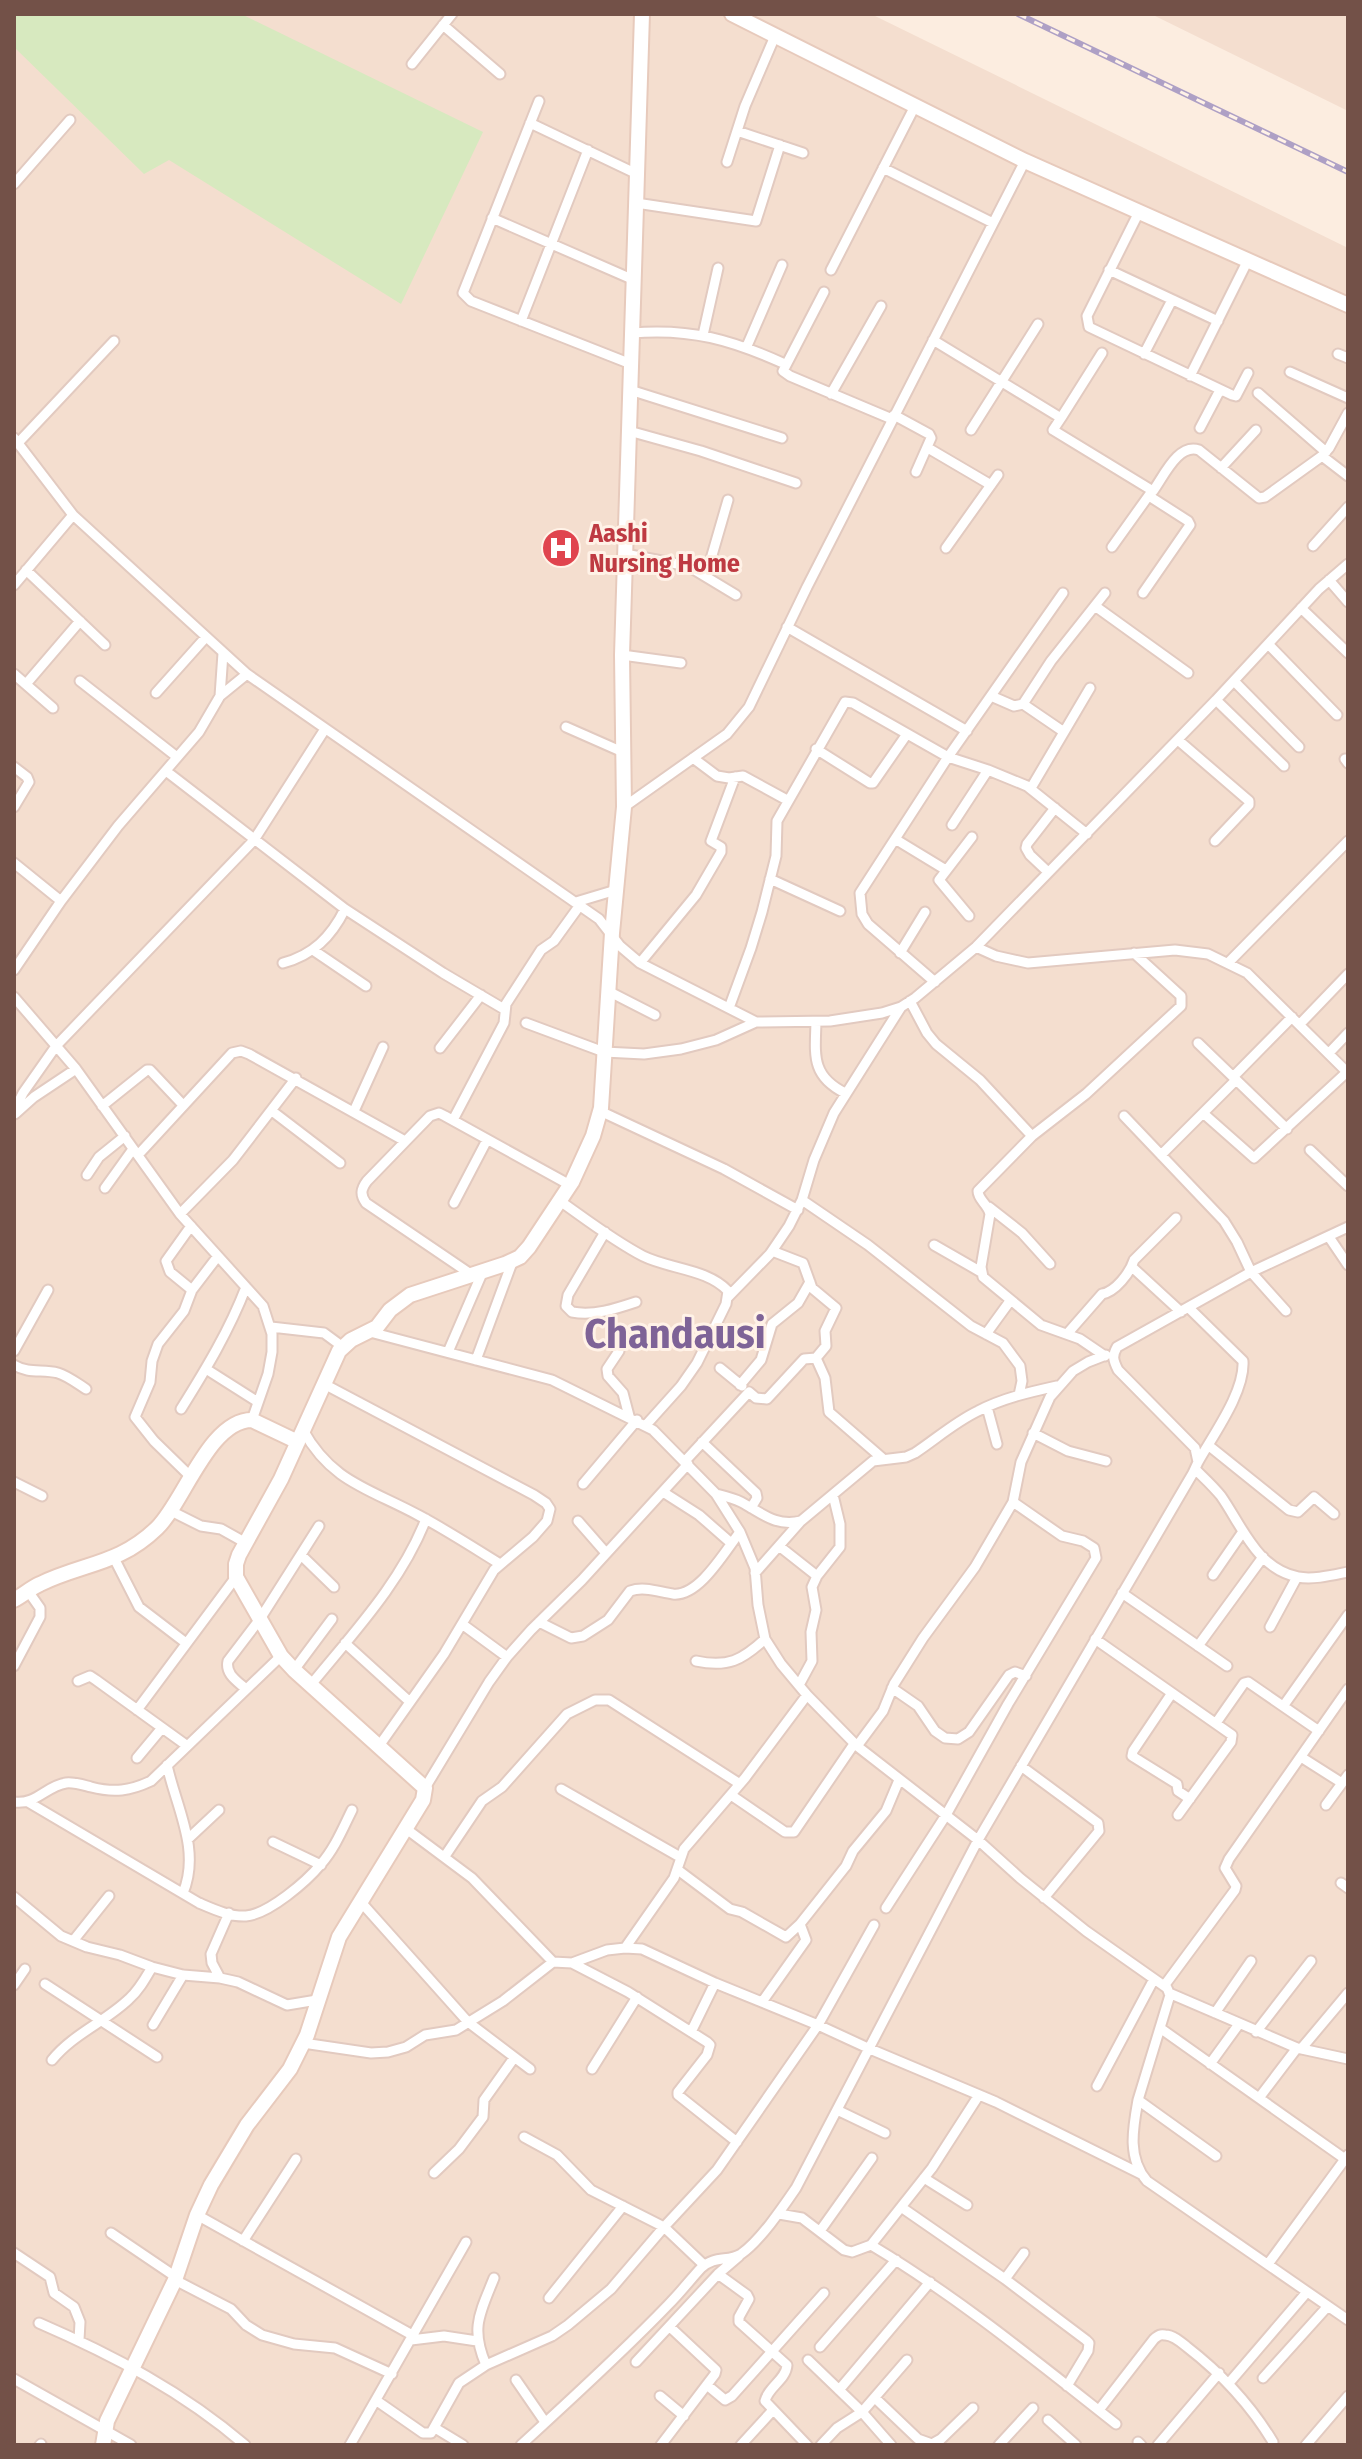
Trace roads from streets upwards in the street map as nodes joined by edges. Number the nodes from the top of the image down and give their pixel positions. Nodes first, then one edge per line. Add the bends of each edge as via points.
1 (452, 14) edge
2 (642, 14) edge
3 (732, 14) edge
4 (443, 25) junction
5 (775, 36) junction
6 (412, 64) dead end
7 (500, 74) dead end
8 (539, 101) dead end
9 (915, 106) junction
10 (70, 120) dead end
11 (530, 123) junction
12 (737, 131) junction
13 (780, 145) junction
14 (588, 150) junction
15 (803, 153) dead end
16 (1025, 161) junction
17 (727, 162) dead end
18 (883, 168) junction
19 (637, 174) junction
20 (14, 184) edge
21 (636, 203) junction
22 (1139, 212) junction
23 (492, 218) junction
24 (993, 223) junction
25 (551, 243) junction
26 (1248, 260) junction
27 (782, 265) dead end
28 (718, 268) dead end
29 (831, 270) dead end
30 (1109, 270) junction
31 (634, 280) junction
32 (824, 292) dead end
33 (1172, 300) junction
34 (1348, 305) edge
35 (881, 306) dead end
36 (521, 321) junction
37 (1218, 321) junction
38 (1038, 324) dead end
39 (632, 333) junction
40 (703, 335) junction
41 (933, 340) junction
42 (114, 341) dead end
43 (747, 346) junction
44 (1102, 353) dead end
45 (1144, 354) junction
46 (631, 364) junction
47 (785, 364) junction
48 (1290, 372) dead end
49 (1248, 373) dead end
50 (1190, 376) junction
51 (1002, 383) junction
52 (630, 390) junction
53 (1220, 390) junction
54 (1258, 393) dead end
55 (831, 394) junction
56 (1348, 398) edge
57 (1348, 413) edge
58 (893, 417) junction
59 (1061, 418) junction
60 (1200, 428) dead end
61 (971, 430) dead end
62 (1256, 430) dead end
63 (629, 431) junction
64 (782, 438) dead end
65 (16, 441) edge
66 (928, 448) junction
67 (1324, 454) junction
68 (1221, 468) junction
69 (916, 472) dead end
70 (998, 475) dead end
71 (1348, 476) edge
72 (796, 483) dead end
73 (991, 485) junction
74 (1151, 494) junction
75 (728, 500) dead end
76 (1348, 507) edge
77 (73, 515) junction
78 (1313, 546) dead end
79 (1112, 547) dead end
80 (946, 548) dead end
81 (625, 554) junction
82 (1348, 564) edge
83 (26, 570) junction
84 (706, 576) junction
85 (1329, 580) junction
86 (14, 585) edge
87 (1063, 593) dead end
88 (1105, 593) dead end
89 (1143, 593) dead end
90 (736, 595) dead end
91 (1348, 602) edge
92 (1095, 606) junction
93 (1301, 608) junction
94 (80, 621) junction
95 (787, 627) junction
96 (206, 637) junction
97 (1268, 644) junction
98 (105, 645) dead end
99 (223, 653) junction
100 (1348, 653) edge
101 (622, 655) junction
102 (681, 663) dead end
103 (1188, 673) dead end
104 (14, 674) edge
105 (247, 674) junction
106 (80, 681) dead end
107 (1234, 681) junction
108 (26, 684) junction
109 (1090, 688) dead end
110 (156, 693) dead end
111 (220, 696) junction
112 (991, 696) junction
113 (1216, 700) junction
114 (1023, 704) junction
115 (53, 708) dead end
116 (1337, 715) dead end
117 (566, 727) dead end
118 (325, 729) junction
119 (967, 731) junction
120 (1064, 732) junction
121 (907, 734) junction
122 (1178, 740) junction
123 (1299, 747) dead end
124 (816, 749) junction
125 (625, 753) junction
126 (177, 757) junction
127 (948, 757) junction
128 (693, 758) junction
129 (1284, 766) dead end
130 (14, 767) edge
131 (988, 770) junction
132 (166, 771) junction
133 (735, 777) junction
134 (1031, 788) junction
135 (787, 800) junction
136 (14, 807) edge
137 (624, 807) junction
138 (1055, 808) junction
139 (952, 825) dead end
140 (1087, 834) junction
141 (972, 837) dead end
142 (895, 839) junction
143 (254, 840) junction
144 (1215, 841) dead end
145 (1348, 841) edge
146 (14, 863) edge
147 (946, 870) junction
148 (1048, 872) junction
149 (770, 879) junction
150 (616, 890) junction
151 (61, 901) junction
152 (578, 904) junction
153 (345, 909) junction
154 (840, 911) dead end
155 (925, 912) dead end
156 (969, 916) dead end
157 (612, 933) junction
158 (976, 947) junction
159 (313, 950) junction
160 (900, 953) junction
161 (1134, 953) junction
162 (283, 963) dead end
163 (640, 963) junction
164 (1228, 963) junction
165 (14, 970) edge
166 (1348, 974) edge
167 (935, 982) junction
168 (366, 986) dead end
169 (608, 991) junction
170 (481, 995) junction
171 (14, 997) edge
172 (906, 1004) junction
173 (729, 1008) junction
174 (504, 1009) junction
175 (655, 1015) dead end
176 (1296, 1020) junction
177 (756, 1022) junction
178 (816, 1022) junction
179 (526, 1023) dead end
180 (1348, 1033) edge
181 (1198, 1043) dead end
182 (56, 1046) junction
183 (383, 1047) dead end
184 (440, 1048) dead end
185 (604, 1052) junction
186 (1329, 1053) junction
187 (76, 1069) junction
188 (1348, 1073) edge
189 (296, 1078) junction
190 (1234, 1078) junction
191 (845, 1093) junction
192 (183, 1105) junction
193 (102, 1106) junction
194 (272, 1111) junction
195 (354, 1111) junction
196 (600, 1111) junction
197 (14, 1113) edge
198 (1203, 1113) junction
199 (1124, 1116) dead end
200 (453, 1120) junction
201 (1287, 1129) junction
202 (125, 1136) junction
203 (1032, 1136) junction
204 (487, 1140) junction
205 (405, 1141) junction
206 (1310, 1150) dead end
207 (136, 1152) junction
208 (1161, 1155) junction
209 (340, 1163) dead end
210 (87, 1175) dead end
211 (570, 1185) junction
212 (1348, 1186) edge
213 (105, 1188) dead end
214 (560, 1201) junction
215 (454, 1203) dead end
216 (800, 1205) junction
217 (989, 1207) junction
218 (180, 1214) junction
219 (1176, 1218) dead end
220 (191, 1226) junction
221 (1348, 1227) edge
222 (605, 1232) junction
223 (1329, 1237) junction
224 (934, 1245) dead end
225 (772, 1251) junction
226 (218, 1256) junction
227 (513, 1260) junction
228 (1050, 1264) dead end
229 (1348, 1265) edge
230 (1132, 1267) junction
231 (981, 1272) junction
232 (1251, 1272) junction
233 (477, 1273) junction
234 (810, 1282) junction
235 (246, 1287) junction
236 (48, 1290) dead end
237 (192, 1290) junction
238 (728, 1297) junction
239 (1010, 1301) junction
240 (636, 1302) dead end
241 (1185, 1310) junction
242 (1286, 1311) dead end
243 (271, 1327) junction
244 (370, 1332) junction
245 (986, 1334) junction
246 (1067, 1334) junction
247 (343, 1347) junction
248 (14, 1351) edge
249 (619, 1351) dead end
250 (448, 1352) junction
251 (1109, 1355) junction
252 (816, 1358) junction
253 (476, 1360) junction
254 (14, 1365) edge
255 (720, 1368) dead end
256 (206, 1369) junction
257 (324, 1384) junction
258 (740, 1385) junction
259 (1057, 1386) junction
260 (86, 1389) dead end
261 (749, 1392) junction
262 (1019, 1395) junction
263 (258, 1402) junction
264 (987, 1407) junction
265 (181, 1409) dead end
266 (252, 1420) junction
267 (637, 1420) junction
268 (1033, 1433) junction
269 (300, 1436) junction
270 (702, 1442) junction
271 (997, 1444) dead end
272 (1208, 1445) junction
273 (882, 1458) junction
274 (1106, 1461) dead end
275 (686, 1462) junction
276 (1196, 1465) junction
277 (191, 1477) junction
278 (14, 1482) edge
279 (583, 1484) dead end
280 (663, 1492) junction
281 (716, 1494) junction
282 (833, 1495) junction
283 (42, 1496) dead end
284 (1013, 1502) junction
285 (751, 1508) junction
286 (171, 1511) junction
287 (1334, 1514) dead end
288 (426, 1519) junction
289 (578, 1521) dead end
290 (801, 1521) junction
291 (319, 1526) dead end
292 (740, 1532) junction
293 (1242, 1533) junction
294 (246, 1543) junction
295 (731, 1543) junction
296 (779, 1546) junction
297 (606, 1553) junction
298 (301, 1555) junction
299 (1263, 1557) junction
300 (114, 1558) junction
301 (500, 1564) junction
302 (1348, 1572) edge
303 (755, 1573) junction
304 (1213, 1575) dead end
305 (817, 1576) junction
306 (236, 1577) junction
307 (1297, 1577) junction
308 (334, 1587) dead end
309 (28, 1591) junction
310 (1122, 1593) junction
311 (14, 1600) edge
312 (1348, 1615) edge
313 (260, 1619) junction
314 (332, 1619) dead end
315 (539, 1622) junction
316 (462, 1624) junction
317 (1270, 1627) dead end
318 (765, 1639) junction
319 (1095, 1639) junction
320 (186, 1643) junction
321 (345, 1643) junction
322 (1198, 1646) junction
323 (281, 1656) junction
324 (507, 1657) junction
325 (696, 1661) dead end
326 (14, 1666) edge
327 (1227, 1666) dead end
328 (294, 1670) junction
329 (1026, 1676) junction
330 (78, 1681) dead end
331 (799, 1685) junction
332 (310, 1686) junction
333 (892, 1688) junction
334 (246, 1689) junction
335 (1348, 1689) edge
336 (1172, 1693) junction
337 (807, 1695) junction
338 (410, 1702) junction
339 (1284, 1705) junction
340 (137, 1710) junction
341 (1216, 1723) junction
342 (162, 1728) junction
343 (1319, 1731) junction
344 (186, 1745) junction
345 (856, 1745) junction
346 (379, 1746) junction
347 (1301, 1757) junction
348 (137, 1758) dead end
349 (167, 1765) junction
350 (1021, 1766) junction
351 (1345, 1779) edge
352 (899, 1780) junction
353 (740, 1784) junction
354 (425, 1788) junction
355 (561, 1789) dead end
356 (731, 1795) junction
357 (1190, 1799) junction
358 (14, 1802) edge
359 (28, 1802) junction
360 (1326, 1805) dead end
361 (219, 1810) dead end
362 (352, 1810) dead end
363 (946, 1815) junction
364 (1178, 1815) dead end
365 (405, 1828) junction
366 (188, 1839) junction
367 (978, 1840) junction
368 (273, 1842) dead end
369 (445, 1856) junction
370 (680, 1857) junction
371 (321, 1865) junction
372 (678, 1870) junction
373 (183, 1893) junction
374 (109, 1896) dead end
375 (14, 1897) edge
376 (1044, 1898) junction
377 (360, 1901) junction
378 (886, 1908) dead end
379 (229, 1913) junction
380 (800, 1924) junction
381 (874, 1925) dead end
382 (73, 1941) junction
383 (625, 1948) junction
384 (1251, 1961) dead end
385 (1311, 1961) dead end
386 (553, 1962) junction
387 (572, 1963) junction
388 (152, 1967) junction
389 (25, 1969) dead end
390 (183, 1975) junction
391 (220, 1978) junction
392 (1154, 1979) junction
393 (715, 1983) junction
394 (45, 1984) dead end
395 (14, 1985) edge
396 (1167, 1989) junction
397 (1348, 1993) edge
398 (637, 1997) junction
399 (317, 2000) junction
400 (762, 2002) junction
401 (1215, 2013) junction
402 (100, 2021) junction
403 (468, 2022) junction
404 (1239, 2024) junction
405 (153, 2025) dead end
406 (818, 2025) junction
407 (1160, 2028) junction
408 (691, 2032) junction
409 (1256, 2032) junction
410 (303, 2043) junction
411 (1299, 2048) junction
412 (870, 2049) junction
413 (157, 2057) dead end
414 (514, 2058) junction
415 (1348, 2059) edge
416 (52, 2060) dead end
417 (1210, 2064) junction
418 (530, 2069) dead end
419 (592, 2069) dead end
420 (1097, 2086) dead end
421 (979, 2095) junction
422 (1259, 2098) junction
423 (1138, 2100) junction
424 (837, 2110) junction
425 (885, 2133) dead end
426 (524, 2137) dead end
427 (737, 2142) junction
428 (1216, 2156) dead end
429 (1347, 2157) edge
430 (872, 2158) dead end
431 (296, 2159) dead end
432 (434, 2173) dead end
433 (1141, 2174) junction
434 (924, 2178) junction
435 (967, 2205) dead end
436 (623, 2206) junction
437 (901, 2207) junction
438 (779, 2214) junction
439 (197, 2215) junction
440 (664, 2227) junction
441 (820, 2231) junction
442 (111, 2233) dead end
443 (243, 2241) junction
444 (466, 2242) dead end
445 (871, 2245) junction
446 (14, 2253) edge
447 (1024, 2253) dead end
448 (736, 2256) junction
449 (896, 2260) junction
450 (1268, 2264) junction
451 (704, 2265) junction
452 (718, 2274) junction
453 (494, 2278) dead end
454 (176, 2279) junction
455 (1005, 2279) junction
456 (930, 2282) junction
457 (1307, 2292) junction
458 (824, 2293) dead end
459 (549, 2298) dead end
460 (1328, 2306) junction
461 (1348, 2320) edge
462 (39, 2323) dead end
463 (670, 2327) junction
464 (412, 2338) junction
465 (79, 2340) junction
466 (477, 2341) junction
467 (820, 2347) dead end
468 (772, 2351) junction
469 (808, 2360) dead end
470 (907, 2360) dead end
471 (636, 2362) dead end
472 (486, 2365) junction
473 (133, 2367) junction
474 (1219, 2373) junction
475 (392, 2374) junction
476 (1263, 2378) dead end
477 (14, 2379) edge
478 (516, 2380) dead end
479 (1229, 2383) junction
480 (707, 2385) junction
481 (1067, 2386) junction
482 (839, 2390) junction
483 (660, 2396) dead end
484 (1348, 2396) edge
485 (875, 2398) junction
486 (377, 2401) junction
487 (973, 2408) dead end
488 (1033, 2408) dead end
489 (773, 2410) junction
490 (1099, 2410) junction
491 (862, 2412) junction
492 (684, 2416) junction
493 (1048, 2420) dead end
494 (545, 2422) junction
495 (1116, 2424) dead end
496 (435, 2428) junction
497 (103, 2438) edge
498 (1273, 2442) dead end
499 (1068, 2443) edge
500 (803, 2444) edge
501 (823, 2444) edge
502 (131, 2445) edge
503 (245, 2445) edge
504 (350, 2445) edge
505 (463, 2445) edge
506 (521, 2445) edge
507 (661, 2445) edge
508 (741, 2445) edge
509 (891, 2445) edge
510 (999, 2445) edge
511 (1158, 2445) edge
512 (1306, 2445) edge

1 - 4 street
2 - 19 street
3 - 5 street
4 - 6 street
4 - 7 street
5 - 9 street
5 - 12 street
8 - 11 street
9 - 16 street
9 - 18 street
10 - 20 street
11 - 14 street
11 - 23 street
12 - 13 street
12 - 17 street
13 - 15 street
13 - 21 street via 756,221
14 - 19 street
14 - 25 street
16 - 22 street
16 - 24 street
18 - 24 street
18 - 29 street
19 - 21 street
21 - 31 street
22 - 26 street
22 - 30 street
23 - 25 street
23 - 36 street via 463,293
24 - 41 street
25 - 31 street
25 - 36 street
26 - 34 street
26 - 37 street
27 - 43 street
28 - 40 street
30 - 33 street
30 - 45 street via 1086,323
31 - 39 street
32 - 47 street
33 - 37 street
33 - 45 street
35 - 55 street
36 - 46 street
37 - 50 street
38 - 51 street
39 - 40 street
39 - 46 street
40 - 43 street
41 - 51 street
41 - 58 street
42 - 65 street
43 - 47 street
44 - 59 street
45 - 50 street
46 - 52 street
47 - 55 street via 785,374
48 - 56 street
49 - 53 street via 1236,396
50 - 53 street
51 - 59 street
51 - 61 street
52 - 63 street
52 - 64 street
53 - 60 street
54 - 67 street
55 - 58 street
57 - 67 street
58 - 66 street via 929,434
58 - 95 street
59 - 74 street via 1053,430
62 - 68 street
63 - 72 street
63 - 81 street
65 - 77 street
66 - 69 street
66 - 73 street
67 - 68 street via 1259,498
67 - 71 street
68 - 74 street via 1199,450 1187,448
70 - 73 street
73 - 80 street
74 - 79 street
74 - 89 street via 1190,525
75 - 84 street
76 - 78 street
77 - 83 street
77 - 96 street
81 - 84 street via 688,566
81 - 101 street
82 - 85 street
83 - 86 street
83 - 94 street
84 - 90 street
85 - 91 street
85 - 93 street
87 - 112 street
88 - 92 street
92 - 103 street
92 - 114 street
93 - 97 street
93 - 100 street
94 - 98 street
94 - 108 street
95 - 119 street
95 - 128 street via 749,707 727,734
96 - 99 street
96 - 110 street
97 - 107 street
97 - 116 street
99 - 105 street
99 - 111 street
101 - 102 street
101 - 125 street
104 - 108 street
105 - 111 street
105 - 118 street
106 - 126 street
107 - 113 street
107 - 123 street
108 - 115 street
109 - 120 street
111 - 126 street
112 - 114 street via 1014,706
112 - 119 street
113 - 122 street
113 - 129 street
114 - 120 street
117 - 125 street
118 - 143 street
118 - 152 street
119 - 127 street
120 - 134 street
121 - 124 street via 845,702
121 - 124 street via 873,783
121 - 127 street
122 - 140 street
122 - 144 street via 1249,801
124 - 135 street
125 - 137 street
126 - 132 street
127 - 131 street
127 - 142 street
128 - 133 street via 717,776
128 - 137 street
130 - 136 street via 29,782
131 - 134 street
131 - 139 street
132 - 143 street
132 - 151 street
133 - 135 street via 743,776
133 - 163 street via 711,841 721,852 696,895
134 - 138 street
135 - 149 street via 775,828
137 - 150 street
138 - 140 street
138 - 148 street via 1026,848
140 - 148 street
141 - 147 street
142 - 147 street
142 - 160 street via 863,886 860,901 868,924
143 - 153 street
143 - 182 street
145 - 164 street
146 - 151 street
147 - 156 street via 939,883
148 - 158 street
149 - 154 street
149 - 173 street
150 - 152 street
150 - 157 street
151 - 165 street
152 - 157 street
152 - 174 street
153 - 159 street via 327,939
153 - 170 street
155 - 160 street
157 - 163 street
157 - 169 street
158 - 161 street via 1028,963
158 - 167 street
159 - 162 street
159 - 168 street
160 - 167 street
161 - 164 street via 1191,951
161 - 203 street via 1181,996 1181,1006
163 - 173 street
164 - 176 street via 1247,973
166 - 176 street
167 - 172 street
169 - 175 street
169 - 185 street
170 - 174 street
170 - 184 street
171 - 182 street
172 - 178 street via 882,1013
172 - 191 street
172 - 203 street via 936,1044 980,1080
173 - 177 street
174 - 200 street via 504,1023
176 - 186 street
176 - 190 street
177 - 178 street
177 - 185 street via 681,1049
178 - 191 street via 817,1066 832,1087
179 - 185 street
180 - 186 street
181 - 190 street
182 - 187 street
182 - 197 street
183 - 195 street
185 - 196 street
186 - 188 street
187 - 193 street
187 - 197 street
188 - 201 street
189 - 192 street via 249,1054 232,1053
189 - 194 street
189 - 195 street
190 - 198 street
190 - 201 street
191 - 216 street
192 - 193 street via 147,1070
192 - 207 street
193 - 202 street
194 - 209 street
194 - 218 street
195 - 205 street
196 - 211 street
196 - 216 street
198 - 201 street via 1254,1158
198 - 208 street
199 - 208 street
200 - 204 street
200 - 205 street via 434,1113
202 - 207 street
202 - 210 street
203 - 217 street via 978,1191
204 - 211 street
204 - 215 street
205 - 233 street via 364,1186 363,1198
206 - 212 street
207 - 213 street
207 - 218 street
208 - 232 street via 1224,1221
211 - 214 street
214 - 222 street
214 - 227 street via 529,1247
216 - 225 street
216 - 245 street via 868,1245
217 - 228 street
217 - 231 street
218 - 220 street
219 - 230 street
220 - 226 street
220 - 237 street via 166,1261 170,1272
221 - 223 street
222 - 238 street via 641,1255 722,1285
222 - 240 street via 566,1306 588,1314
223 - 229 street
223 - 232 street
224 - 231 street
225 - 234 street via 803,1263
225 - 238 street
226 - 235 street
226 - 237 street
227 - 233 street
227 - 253 street
230 - 241 street
230 - 246 street
231 - 239 street
232 - 241 street
232 - 242 street
233 - 244 street via 410,1295
233 - 250 street
234 - 252 street via 836,1310 825,1331 826,1346
234 - 258 street via 798,1303 768,1329 761,1360
235 - 243 street via 263,1306
235 - 256 street
236 - 248 street
237 - 277 street via 184,1311 158,1344 135,1417
238 - 267 street via 681,1386
239 - 245 street
239 - 246 street via 1041,1325
241 - 251 street
241 - 272 street via 1243,1361 1230,1406
243 - 247 street via 324,1333
243 - 263 street via 272,1352
244 - 247 street
244 - 250 street
245 - 262 street via 1003,1343 1020,1366
246 - 251 street
247 - 257 street
249 - 267 street via 608,1376
250 - 253 street
251 - 259 street via 1088,1362
251 - 276 street via 1195,1448
252 - 261 street via 804,1359 767,1399
252 - 273 street via 825,1378 829,1412
253 - 267 street via 552,1380
254 - 260 street via 63,1375
255 - 258 street
256 - 263 street
256 - 265 street
257 - 269 street
257 - 301 street via 546,1503 547,1521
258 - 261 street
259 - 262 street
259 - 268 street
261 - 270 street
262 - 264 street
263 - 266 street
264 - 271 street
264 - 273 street via 915,1453
266 - 269 street
266 - 277 street via 223,1434
267 - 275 street
267 - 279 street
268 - 274 street via 1068,1451
268 - 284 street
269 - 288 street via 352,1483
269 - 294 street
270 - 275 street
270 - 285 street via 756,1493
272 - 276 street
272 - 287 street via 1289,1510 1298,1512 1314,1497
273 - 282 street via 866,1465
275 - 280 street
275 - 281 street
276 - 293 street
276 - 310 street
277 - 286 street
278 - 283 street
280 - 295 street
280 - 297 street
281 - 285 street
281 - 292 street
282 - 290 street
282 - 305 street via 840,1547
284 - 329 street via 1096,1553
284 - 333 street
285 - 290 street via 771,1521
286 - 294 street
286 - 300 street via 157,1528
288 - 301 street
288 - 321 street via 391,1585
289 - 297 street
290 - 296 street
291 - 298 street
292 - 295 street
292 - 303 street
293 - 299 street
293 - 304 street
294 - 306 street
295 - 315 street via 689,1592 630,1591 608,1620 583,1636 571,1638
296 - 303 street
296 - 305 street
297 - 315 street
298 - 308 street
298 - 313 street
299 - 307 street
299 - 322 street
300 - 309 street
300 - 320 street via 139,1607
301 - 316 street
302 - 307 street
303 - 318 street
305 - 331 street via 812,1587 812,1661
306 - 313 street
306 - 320 street
307 - 317 street
309 - 311 street
309 - 326 street via 40,1617
310 - 319 street
310 - 322 street
312 - 339 street
313 - 323 street
313 - 334 street via 228,1661 229,1673
314 - 328 street
315 - 324 street
316 - 324 street
316 - 338 street
318 - 325 street via 738,1660
318 - 331 street
319 - 336 street
319 - 350 street
320 - 340 street
321 - 332 street
321 - 338 street
322 - 327 street
323 - 328 street
323 - 334 street
324 - 354 street
328 - 332 street
329 - 333 street via 1009,1675 969,1732 958,1739 935,1731 918,1706
329 - 363 street
330 - 340 street via 90,1676
331 - 337 street
332 - 346 street
333 - 345 street via 883,1711
334 - 344 street
335 - 343 street
336 - 341 street
336 - 357 street via 1132,1754
337 - 345 street
337 - 353 street
338 - 346 street
339 - 341 street via 1253,1683 1244,1683
339 - 343 street
340 - 342 street
341 - 357 street via 1233,1739
342 - 344 street
342 - 348 street
343 - 347 street
344 - 349 street
345 - 352 street
345 - 356 street via 794,1832 785,1832
346 - 354 street
347 - 351 street
347 - 396 street via 1226,1864 1235,1890
349 - 359 street via 134,1789 107,1791 64,1783
349 - 366 street
350 - 367 street
350 - 376 street via 1100,1827
351 - 360 street
352 - 363 street
352 - 380 street via 886,1811
353 - 356 street
353 - 369 street via 602,1698 567,1714 502,1787 482,1801
354 - 365 street
355 - 370 street
356 - 370 street
357 - 364 street
358 - 359 street
359 - 373 street
361 - 366 street
362 - 371 street
363 - 367 street
363 - 378 street
365 - 369 street
365 - 377 street
366 - 373 street via 191,1867
367 - 376 street
367 - 412 street
368 - 371 street
369 - 386 street
370 - 372 street
371 - 379 street via 279,1902 246,1916
372 - 380 street via 730,1909 786,1937
372 - 383 street
373 - 379 street
374 - 382 street
375 - 382 street
376 - 392 street
377 - 399 street via 339,1937
377 - 403 street
379 - 391 street via 211,1954
380 - 400 street via 806,1940
381 - 406 street
382 - 388 street
383 - 387 street
383 - 393 street via 642,1949
384 - 401 street
385 - 409 street
386 - 387 street
386 - 403 street
387 - 398 street
388 - 390 street
388 - 402 street via 134,1994
389 - 395 street
390 - 391 street
390 - 405 street
391 - 399 street via 287,2005
392 - 396 street
392 - 420 street
393 - 400 street
393 - 408 street
394 - 402 street
396 - 401 street
396 - 407 street
397 - 411 street
398 - 408 street
398 - 419 street
399 - 410 street
400 - 406 street
401 - 404 street
402 - 413 street
402 - 416 street
403 - 410 street via 388,2052
403 - 414 street
404 - 409 street
404 - 417 street
406 - 412 street
406 - 427 street
407 - 417 street
407 - 423 street
408 - 427 street via 710,2049 678,2095
409 - 411 street
410 - 439 street via 247,2125
411 - 415 street
411 - 422 street
412 - 421 street
412 - 424 street
414 - 418 street
414 - 432 street via 484,2100 483,2117
417 - 422 street
421 - 433 street
421 - 434 street
422 - 429 street
423 - 428 street
423 - 433 street via 1133,2134
424 - 425 street
424 - 438 street
426 - 436 street via 557,2155 591,2190
427 - 440 street
429 - 450 street
430 - 441 street
431 - 443 street
433 - 450 street
434 - 435 street
434 - 437 street
436 - 440 street
436 - 459 street
437 - 445 street
437 - 455 street
438 - 441 street via 802,2218
438 - 448 street
439 - 443 street
439 - 454 street
440 - 451 street
440 - 472 street via 611,2289 568,2325
441 - 445 street via 844,2250
442 - 454 street
443 - 464 street
444 - 464 street
445 - 449 street
446 - 465 street via 50,2277 54,2293 74,2307
447 - 455 street
448 - 451 street
448 - 452 street
449 - 456 street
449 - 467 street
450 - 457 street
451 - 494 street
452 - 463 street
452 - 468 street via 747,2295 739,2322
453 - 466 street
454 - 473 street
454 - 475 street via 231,2309 262,2335 335,2348
455 - 481 street via 1089,2343
456 - 481 street
456 - 482 street
457 - 460 street
457 - 479 street
458 - 468 street
460 - 461 street
460 - 476 street
462 - 465 street
463 - 471 street
463 - 480 street via 715,2367
464 - 466 street
464 - 475 street
465 - 473 street
466 - 472 street
468 - 480 street via 729,2398 721,2398
468 - 489 street via 787,2369 765,2398
469 - 482 street
470 - 485 street
472 - 496 street via 459,2383
473 - 497 street
473 - 503 street
474 - 479 street
474 - 490 street via 1169,2335 1159,2336
474 - 511 street
475 - 486 street
477 - 497 street
478 - 494 street
479 - 498 street
480 - 492 street
481 - 490 street
482 - 491 street
483 - 492 street
484 - 512 street
485 - 487 street via 918,2439 932,2444
485 - 491 street
486 - 496 street via 423,2433
486 - 504 street
488 - 510 street
489 - 500 street
489 - 508 street
490 - 495 street
491 - 501 street
491 - 509 street
492 - 507 street
493 - 499 street
494 - 506 street
496 - 505 street
497 - 502 street

